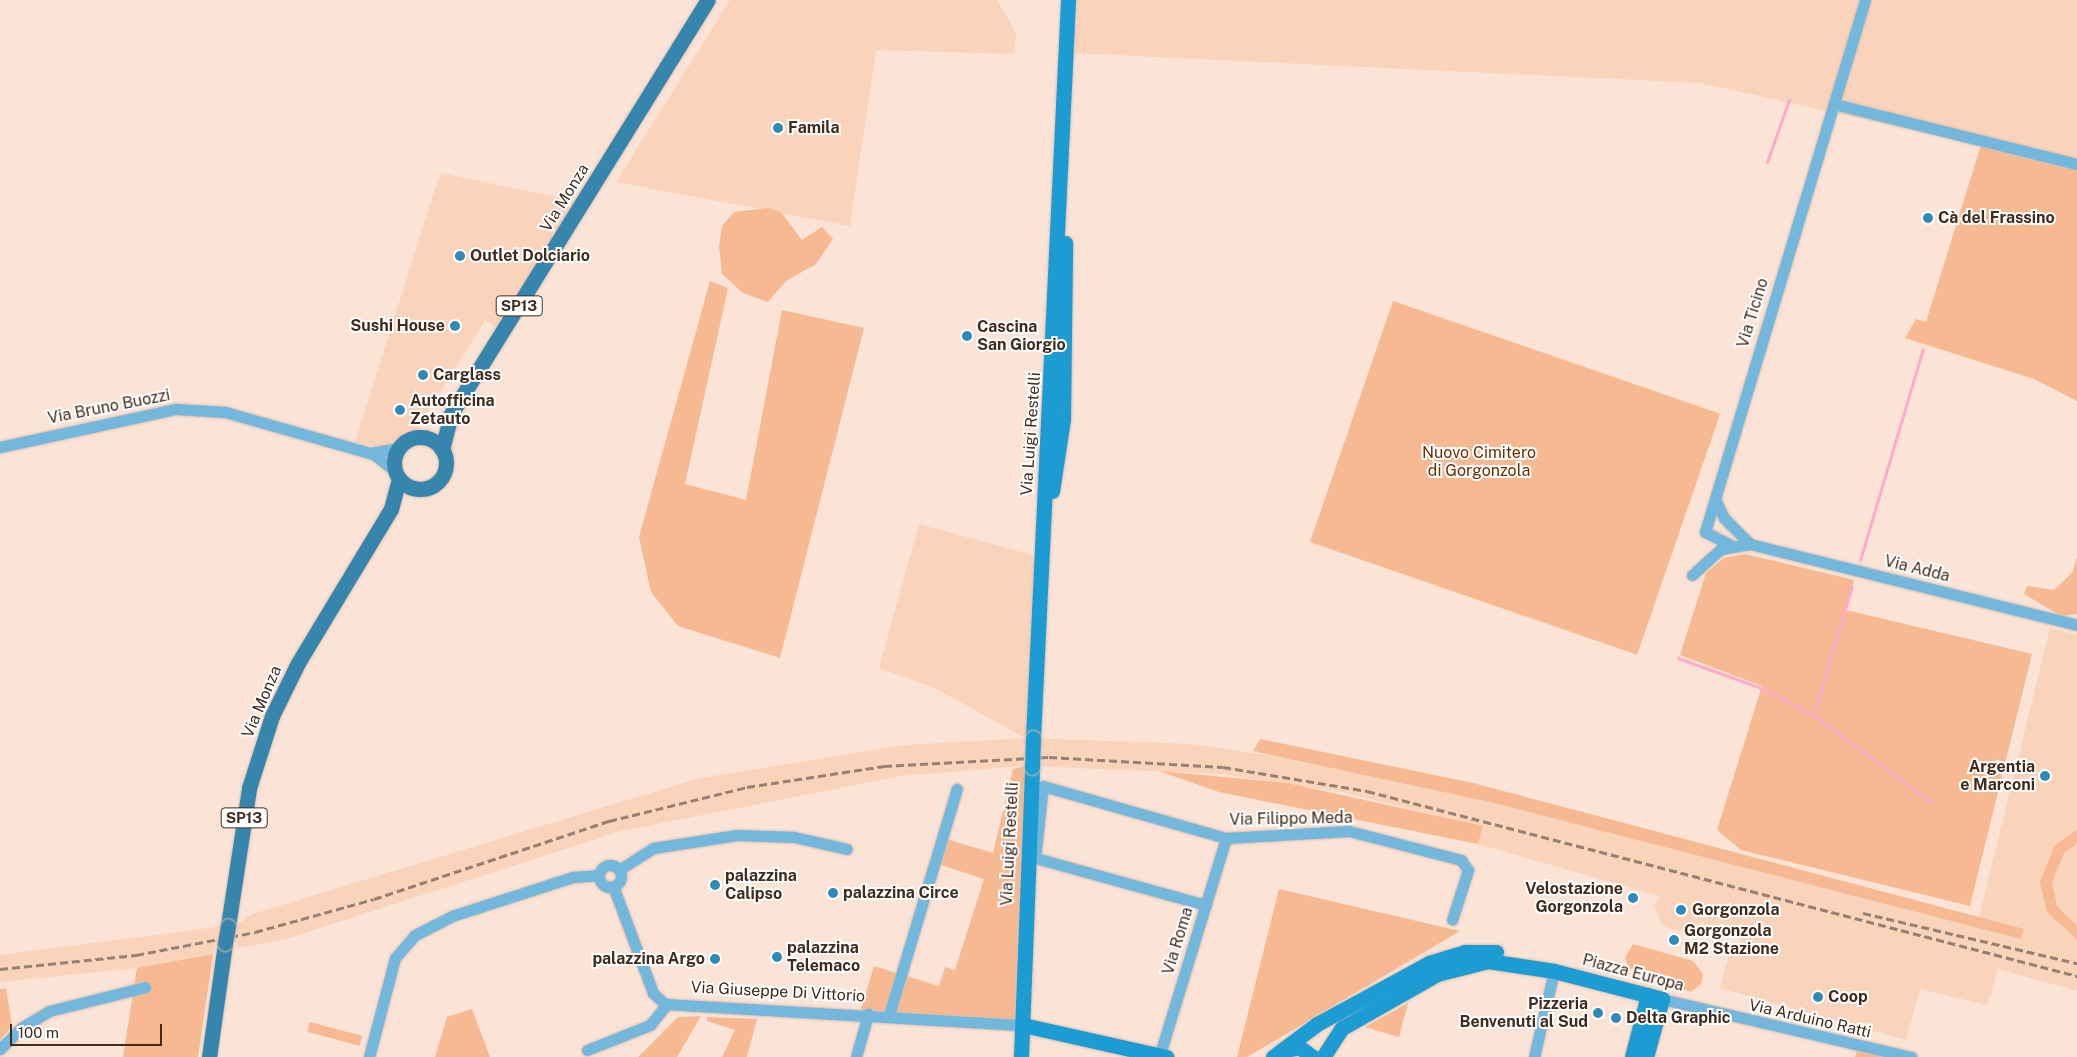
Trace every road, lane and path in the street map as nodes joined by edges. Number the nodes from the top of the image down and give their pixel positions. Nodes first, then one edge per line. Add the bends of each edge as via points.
1 (708, 0) edge
2 (1068, 0) edge
3 (1865, 0) edge
4 (1834, 104) junction
5 (2077, 164) edge
6 (451, 414) junction
7 (423, 437) junction
8 (0, 447) edge
9 (398, 448) junction
10 (442, 450) junction
11 (370, 453) junction
12 (396, 474) junction
13 (418, 489) junction
14 (1715, 499) junction
15 (388, 515) junction
16 (1731, 527) junction
17 (1706, 532) junction
18 (1750, 544) junction
19 (1730, 545) junction
20 (1692, 576) dead end
21 (2077, 625) edge
22 (957, 789) dead end
23 (1226, 838) junction
24 (847, 849) dead end
25 (618, 870) junction
26 (599, 875) junction
27 (613, 886) junction
28 (1206, 904) junction
29 (1452, 920) dead end
30 (1554, 970) junction
31 (146, 987) dead end
32 (1655, 997) junction
33 (667, 1004) junction
34 (1703, 1010) joint
35 (868, 1014) junction
36 (889, 1015) junction
37 (1023, 1025) junction
38 (0, 1049) edge
39 (587, 1050) dead end
40 (1276, 1055) edge
41 (1164, 1056) edge
42 (1320, 1056) edge
43 (209, 1057) edge
44 (369, 1057) edge
45 (856, 1057) edge
46 (1021, 1057) edge
47 (1534, 1057) edge
48 (1632, 1057) edge
49 (1646, 1057) edge
50 (1911, 1057) edge

1 - 6 main road, Via Monza / SP13
2 - 37 street, Via Luigi Restelli, bridge via 1041,544
3 - 4 street, Via Ticino
4 - 5 street
4 - 14 street, Via Ticino
6 - 7 main road, Via Monza / SP13
6 - 10 main road, Via Monza / SP13
7 - 9 main road, Via Monza / SP13 via 408,440
7 - 10 main road
8 - 11 street, Via Bruno Buozzi via 176,409 238,415
9 - 11 street, Via Bruno Buozzi
9 - 12 main road, Via Monza / SP13
10 - 13 main road, Via Monza / SP13 via 443,476 434,485
11 - 12 street, Via Bruno Buozzi
12 - 13 main road
12 - 15 main road, Via Monza / SP13
13 - 15 main road, Via Monza / SP13
14 - 16 street, Via Adda
14 - 17 street, Via Ticino
15 - 43 main road, Via Monza / SP13, bridge via 298,663 272,716 250,788
16 - 17 street
16 - 18 street, Via Adda
17 - 19 street
18 - 19 street, Via Adda
18 - 21 street, Via Adda
19 - 20 street, Via Adda via 1712,555
22 - 36 street
23 - 28 street, Via Roma
23 - 28 street, Via Filippo Meda via 1043,786 1035,858
23 - 29 street, Via Filippo Meda via 1349,831 1461,860 1468,870
24 - 25 street via 794,837 737,835 653,848
25 - 26 street via 606,866
25 - 27 street via 620,879
26 - 27 street via 603,884
26 - 44 street via 573,877 452,916 415,935 395,958
27 - 33 street via 653,993
28 - 41 street, Via Roma
30 - 32 street, Piazza Europa
30 - 40 street via 1497,952 1449,956 1298,1036
30 - 42 street via 1488,961 1443,971 1342,1028
30 - 47 street
31 - 38 street via 49,1011 25,1025
32 - 34 street, Piazza Europa
32 - 48 street
32 - 49 street
33 - 35 street, Via Giuseppe Di Vittorio
33 - 39 street via 650,1025
34 - 50 street, Via Arduino Ratti
35 - 36 street, Via Giuseppe Di Vittorio
35 - 45 street
36 - 37 street, Via Giuseppe Di Vittorio
37 - 41 street, Via Giuseppe Di Vittorio
37 - 46 street, Via Luigi Restelli
40 - 42 street via 1299,1047

